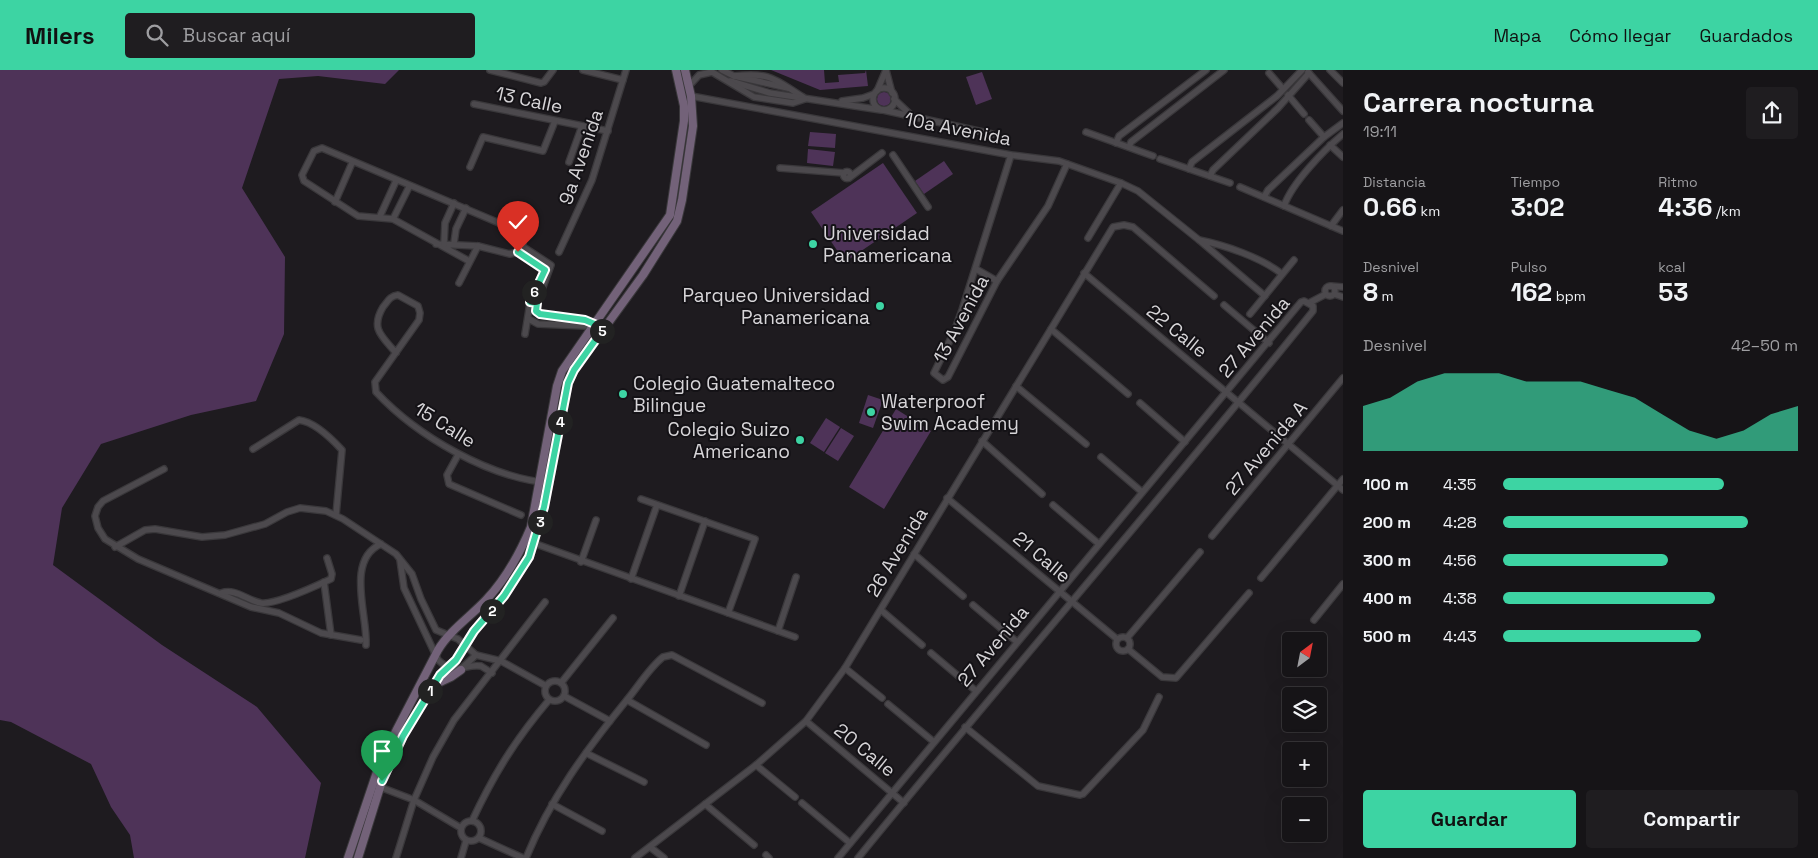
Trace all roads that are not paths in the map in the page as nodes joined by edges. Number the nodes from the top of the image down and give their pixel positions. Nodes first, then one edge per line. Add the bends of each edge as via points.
1 (490, 70) edge
2 (553, 70) edge
3 (583, 70) edge
4 (626, 70) edge
5 (676, 70) edge
6 (685, 70) edge
7 (722, 70) edge
8 (886, 70) edge
9 (1206, 70) edge
10 (1224, 70) edge
11 (1302, 70) edge
12 (1308, 71) edge
13 (1333, 71) edge
14 (1269, 73) dead end
15 (732, 78) junction
16 (1342, 79) edge
17 (623, 80) junction
18 (689, 86) junction
19 (1283, 90) junction
20 (876, 92) junction
21 (1288, 95) junction
22 (691, 96) junction
23 (893, 96) junction
24 (805, 98) junction
25 (838, 102) junction
26 (474, 104) dead end
27 (882, 110) junction
28 (1343, 111) edge
29 (915, 118) junction
30 (555, 121) junction
31 (1343, 123) edge
32 (582, 126) junction
33 (608, 131) junction
34 (1086, 132) dead end
35 (992, 134) dead end
36 (1343, 134) edge
37 (1324, 137) junction
38 (1116, 143) junction
39 (1330, 145) junction
40 (1129, 147) junction
41 (882, 154) dead end
42 (1011, 154) junction
43 (893, 155) dead end
44 (1153, 156) dead end
45 (1343, 157) edge
46 (1160, 159) dead end
47 (570, 162) dead end
48 (352, 163) junction
49 (1067, 164) junction
50 (470, 167) dead end
51 (780, 168) dead end
52 (1189, 169) junction
53 (1210, 176) junction
54 (396, 181) junction
55 (1121, 183) junction
56 (1230, 184) dead end
57 (409, 187) junction
58 (1240, 187) dead end
59 (1264, 197) junction
60 (335, 202) junction
61 (454, 204) junction
62 (1284, 206) junction
63 (928, 207) dead end
64 (466, 208) junction
65 (1343, 210) edge
66 (380, 216) junction
67 (393, 219) junction
68 (1330, 226) junction
69 (1343, 231) edge
70 (1088, 238) dead end
71 (1199, 240) junction
72 (436, 244) junction
73 (444, 244) junction
74 (454, 244) junction
75 (478, 246) junction
76 (522, 246) junction
77 (518, 252) junction
78 (559, 252) dead end
79 (1294, 260) dead end
80 (469, 261) junction
81 (976, 269) junction
82 (1084, 273) junction
83 (1282, 274) junction
84 (997, 281) junction
85 (459, 282) dead end
86 (1331, 286) junction
87 (1343, 287) edge
88 (1326, 294) junction
89 (1334, 294) junction
90 (1214, 296) dead end
91 (1265, 296) junction
92 (1343, 297) edge
93 (1309, 303) junction
94 (534, 305) junction
95 (1224, 305) dead end
96 (1250, 314) dead end
97 (529, 319) junction
98 (593, 323) junction
99 (604, 328) junction
100 (1050, 329) junction
101 (525, 334) dead end
102 (1269, 343) junction
103 (396, 353) junction
104 (1343, 378) edge
105 (1016, 386) junction
106 (1228, 392) junction
107 (1128, 394) dead end
108 (1240, 402) junction
109 (1140, 404) dead end
110 (982, 441) junction
111 (1185, 442) junction
112 (1290, 443) junction
113 (1086, 444) dead end
114 (253, 449) dead end
115 (458, 455) junction
116 (1101, 457) dead end
117 (164, 469) dead end
118 (1343, 479) edge
119 (540, 482) junction
120 (550, 483) junction
121 (1340, 487) edge
122 (1142, 492) junction
123 (1042, 494) dead end
124 (947, 498) junction
125 (641, 499) dead end
126 (657, 505) junction
127 (1053, 505) dead end
128 (336, 515) junction
129 (520, 515) dead end
130 (596, 520) dead end
131 (706, 521) junction
132 (1212, 536) dead end
133 (525, 540) junction
134 (381, 544) junction
135 (533, 544) junction
136 (1099, 544) junction
137 (115, 547) junction
138 (1200, 552) dead end
139 (914, 554) junction
140 (327, 558) dead end
141 (400, 560) junction
142 (581, 562) junction
143 (796, 577) dead end
144 (1261, 578) dead end
145 (631, 579) junction
146 (324, 582) junction
147 (1343, 584) edge
148 (1059, 591) junction
149 (220, 593) junction
150 (1249, 593) dead end
151 (680, 596) junction
152 (963, 596) dead end
153 (1071, 601) junction
154 (272, 602) junction
155 (545, 602) dead end
156 (972, 605) dead end
157 (881, 610) junction
158 (272, 612) junction
159 (728, 613) junction
160 (613, 618) dead end
161 (1314, 620) dead end
162 (778, 631) junction
163 (331, 635) junction
164 (449, 636) junction
165 (795, 637) dead end
166 (1127, 638) junction
167 (1117, 639) junction
168 (1016, 642) junction
169 (922, 645) dead end
170 (465, 646) junction
171 (1128, 649) junction
172 (931, 653) dead end
173 (476, 655) junction
174 (436, 656) junction
175 (501, 661) junction
176 (449, 666) junction
177 (845, 668) junction
178 (461, 670) junction
179 (492, 673) junction
180 (561, 683) junction
181 (434, 685) junction
182 (546, 686) junction
183 (976, 691) junction
184 (564, 696) junction
185 (1159, 697) dead end
186 (882, 698) dead end
187 (549, 700) junction
188 (627, 700) junction
189 (762, 703) dead end
190 (888, 704) dead end
191 (610, 721) junction
192 (806, 721) junction
193 (965, 727) junction
194 (934, 742) junction
195 (706, 745) dead end
196 (586, 753) junction
197 (756, 765) junction
198 (644, 782) dead end
199 (380, 787) junction
200 (893, 792) junction
201 (795, 797) dead end
202 (414, 800) junction
203 (802, 803) dead end
204 (904, 803) junction
205 (552, 804) junction
206 (705, 804) junction
207 (472, 821) junction
208 (461, 828) junction
209 (602, 831) dead end
210 (479, 838) junction
211 (466, 840) junction
212 (850, 843) junction
213 (754, 845) dead end
214 (650, 847) junction
215 (348, 858) edge
216 (358, 858) edge
217 (396, 858) edge
218 (461, 858) edge
219 (525, 858) edge
220 (635, 858) edge
221 (664, 858) edge
222 (838, 858) edge
223 (858, 858) edge

1 - 2 street via 544,82
3 - 17 street
4 - 17 street, 9a Avenida
5 - 98 main road via 684,121 670,215
6 - 18 main road
7 - 15 street
8 - 20 street
8 - 23 street
9 - 38 street via 1119,136
10 - 40 street via 1131,142
11 - 19 street
12 - 21 street
12 - 28 street
13 - 16 street
14 - 19 street
15 - 18 street via 708,72
15 - 24 street via 761,91
15 - 24 street via 790,89
17 - 33 street, 9a Avenida
18 - 22 main road
19 - 52 street via 1192,162
20 - 23 street via 883,89
20 - 25 street
20 - 27 street via 874,103
21 - 37 street
21 - 53 street
22 - 42 street, 10a Avenida
22 - 99 main road via 692,135 677,221
23 - 27 street via 890,108
23 - 29 street
24 - 25 street
25 - 27 street
26 - 30 street, 13 Calle
27 - 29 street
29 - 35 street
30 - 32 street, 13 Calle
30 - 50 street via 543,151 483,137
31 - 37 street
32 - 33 street, 13 Calle
32 - 47 street
33 - 78 street, 9a Avenida via 592,180
34 - 38 street
36 - 39 street
37 - 59 street
38 - 40 street
39 - 45 street
39 - 62 street
40 - 44 street
41 - 51 street via 846,175
42 - 49 street, 10a Avenida
42 - 81 street, 13 Avenida
43 - 63 street
46 - 52 street
48 - 54 street
48 - 60 street
48 - 60 street via 318,148 302,175 304,181
49 - 55 street, 10a Avenida
49 - 84 street, 13 Avenida via 1048,206
52 - 53 street
53 - 56 street
54 - 57 street
54 - 66 street
55 - 70 street
55 - 71 street, 10a Avenida via 1138,191
57 - 61 street
57 - 67 street
58 - 59 street
59 - 62 street
60 - 66 street via 360,217
61 - 64 street
61 - 73 street via 445,223
62 - 68 street
64 - 74 street via 456,229
64 - 76 street via 515,230 521,237
65 - 68 street
66 - 67 street
67 - 72 street
68 - 69 street
71 - 83 street, 10a Avenida via 1218,244
71 - 91 street, 10a Avenida
72 - 73 street
72 - 80 street
73 - 74 street
74 - 75 street
75 - 77 street via 510,254
75 - 80 street
76 - 77 street
76 - 94 street via 550,263 552,269
77 - 94 street via 545,270
79 - 83 street
80 - 85 street
81 - 84 street
81 - 84 street, 13 Avenida via 935,376 943,380 948,377
82 - 90 street, 26 Avenida via 1112,227 1124,225 1133,227
82 - 100 street, 26 Avenida
82 - 106 street, 22 Calle
83 - 91 street
86 - 87 street
86 - 88 street via 1325,288
86 - 89 street
88 - 89 street
88 - 93 street
89 - 92 street
91 - 96 street
93 - 102 street, 27 Avenida via 1301,302
93 - 108 street, 27 Avenida via 1314,306 1313,311
94 - 97 street
94 - 98 street via 540,314
95 - 102 street
97 - 98 street via 538,324 585,326
97 - 101 street
98 - 99 street
98 - 119 main road via 568,359 559,380
99 - 120 main road via 568,383
100 - 105 street, 26 Avenida
100 - 107 street
102 - 106 street, 27 Avenida
103 - 103 street, 15 Calle via 419,320 420,313 418,306 396,295 389,298 376,321 378,331
103 - 115 street, 15 Calle via 375,382 376,392 400,414
104 - 112 street, 27 Avenida A
105 - 110 street, 26 Avenida
105 - 113 street
106 - 108 street, 22 Calle
106 - 111 street, 27 Avenida
108 - 112 street, 22 Calle
108 - 153 street, 27 Avenida
109 - 111 street
110 - 123 street
110 - 124 street, 26 Avenida
111 - 122 street, 27 Avenida
112 - 121 street, 22 Calle
112 - 132 street, 27 Avenida A
114 - 128 street via 299,420 306,421 324,434 342,450
115 - 119 street, 15 Calle via 511,476
115 - 129 street via 447,475 452,486
116 - 122 street
117 - 137 street via 103,501 98,507 98,528
118 - 121 street
119 - 120 street, 15 Calle
119 - 133 main road via 531,527
120 - 135 main road
121 - 144 street
122 - 136 street, 27 Avenida
124 - 139 street, 26 Avenida
124 - 148 street, 21 Calle
125 - 126 street
126 - 131 street
126 - 145 street
127 - 136 street
128 - 134 street
128 - 137 street via 319,509 300,508 243,531 210,536 145,530
130 - 142 street
131 - 151 street
131 - 159 street via 755,539
133 - 135 street
133 - 164 main road via 496,589
134 - 141 street via 388,546
134 - 163 street via 370,553 363,566 363,642
135 - 142 street
135 - 170 main road via 523,569
136 - 148 street, 27 Avenida
137 - 149 street
138 - 166 street
139 - 152 street
139 - 157 street, 26 Avenida
140 - 146 street via 332,577
141 - 164 street via 412,574 436,630
141 - 174 street via 404,588
142 - 145 street
143 - 162 street
145 - 151 street
146 - 154 street
146 - 163 street
147 - 161 street
148 - 153 street, 21 Calle
148 - 168 street, 27 Avenida
149 - 154 street via 232,591 261,603
149 - 158 street via 251,607
150 - 171 street via 1182,674 1172,679 1162,678
151 - 159 street
153 - 167 street, 21 Calle
153 - 193 street, 27 Avenida
154 - 158 street
155 - 175 street
156 - 168 street
157 - 169 street
157 - 177 street, 26 Avenida
158 - 163 street
159 - 162 street
160 - 180 street
162 - 165 street
164 - 170 street
164 - 174 main road
166 - 167 street
166 - 171 street
167 - 171 street, 21 Calle via 1115,644 1119,650
168 - 183 street, 27 Avenida
170 - 173 street
170 - 176 main road
172 - 183 street
173 - 175 street
173 - 178 street
174 - 176 street
174 - 215 main road via 381,760
175 - 179 street
175 - 182 street
176 - 178 street
176 - 181 main road
177 - 186 street
177 - 192 street, 26 Avenida
178 - 179 street via 476,665
178 - 181 main road
179 - 202 street via 454,720
180 - 182 street via 551,682
180 - 184 street via 565,688
181 - 199 main road via 403,736
182 - 187 street
183 - 194 street, 27 Avenida
184 - 187 street via 556,702
184 - 191 street
185 - 193 street via 1142,730 1080,795 1038,786
187 - 207 street via 510,748
188 - 189 street via 660,658 670,654
188 - 191 street
188 - 195 street
190 - 194 street
191 - 196 street
192 - 197 street, 26 Avenida
192 - 200 street, 20 Calle
193 - 204 street, 27 Avenida
194 - 200 street, 27 Avenida
196 - 198 street
196 - 205 street
197 - 201 street
197 - 206 street, 26 Avenida
199 - 202 street
199 - 216 main road
200 - 204 street, 20 Calle
200 - 212 street, 27 Avenida
202 - 208 street
202 - 217 street
203 - 212 street
204 - 223 street, 27 Avenida
205 - 209 street
205 - 219 street
206 - 213 street
206 - 214 street, 26 Avenida
207 - 208 street
207 - 210 street via 480,828
208 - 211 street via 462,837
210 - 211 street
210 - 219 street
211 - 218 street
212 - 222 street, 27 Avenida
214 - 220 street, 26 Avenida
214 - 221 street

